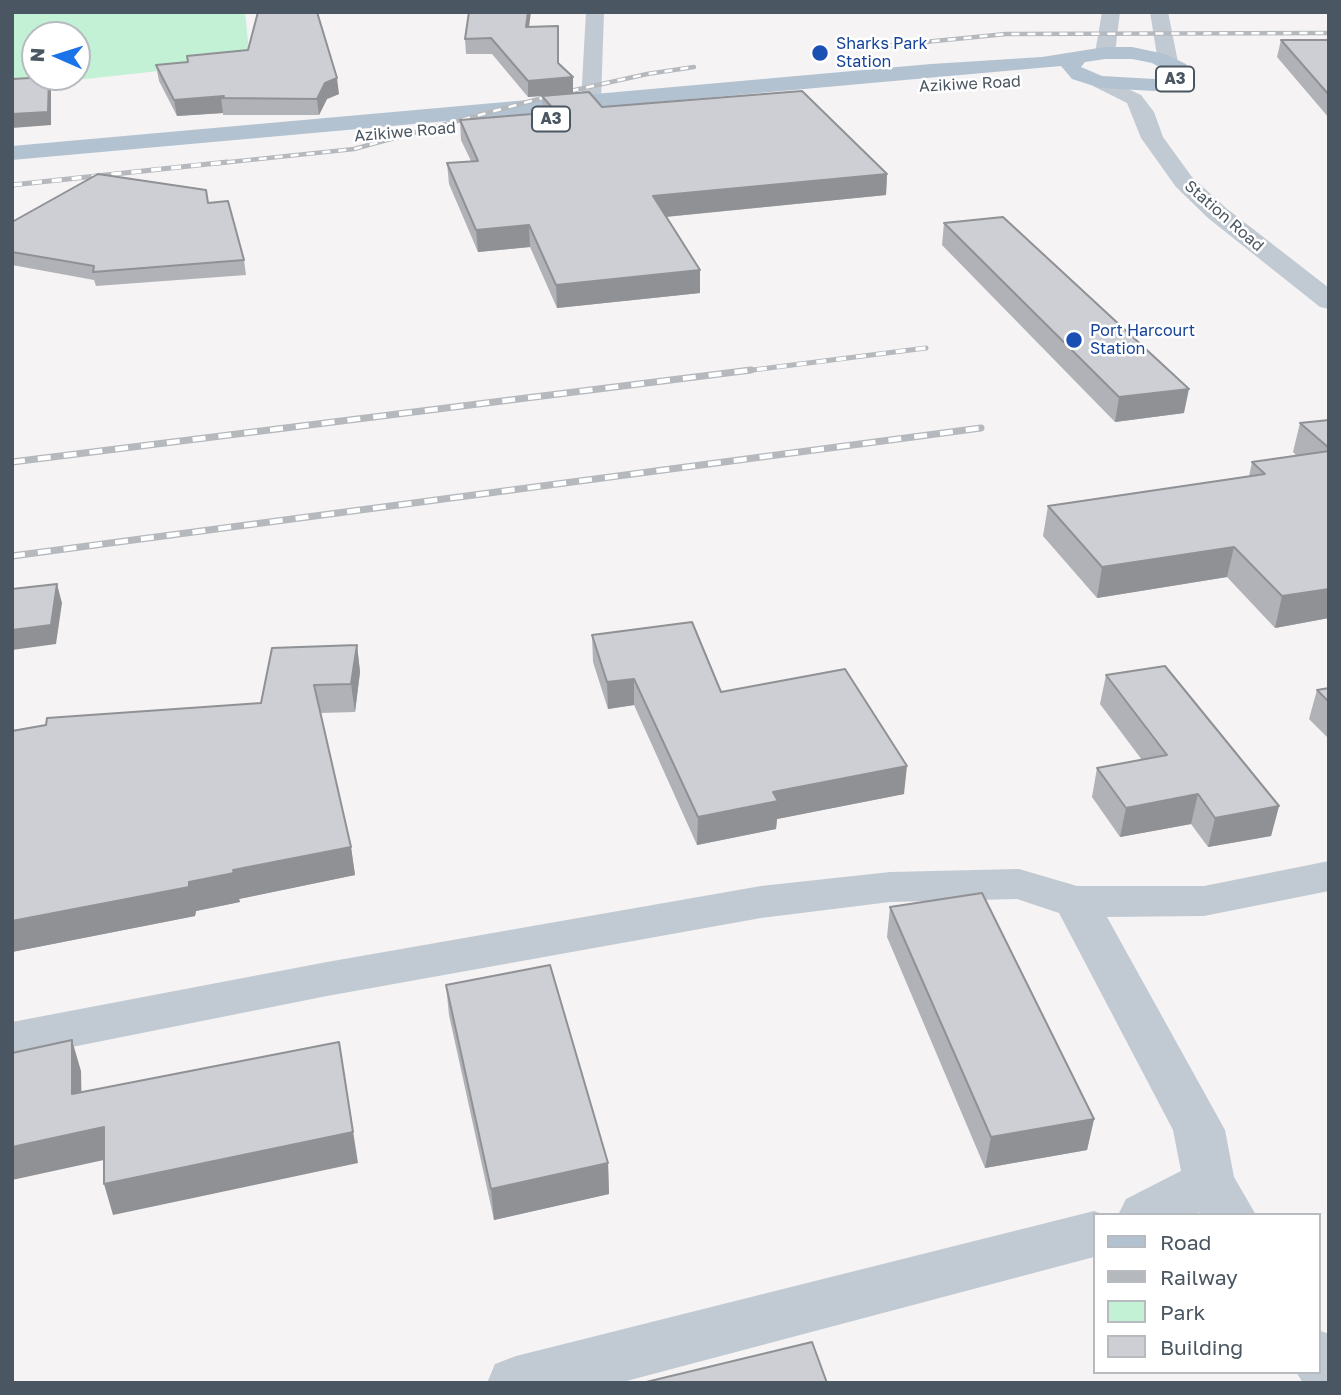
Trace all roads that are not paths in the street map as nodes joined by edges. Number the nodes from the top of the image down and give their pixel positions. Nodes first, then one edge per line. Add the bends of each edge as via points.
1 (595, 12) edge
2 (1111, 12) edge
3 (1159, 12) edge
4 (1105, 53) junction
5 (1077, 59) junction
6 (1170, 71) junction
7 (1096, 81) junction
8 (591, 101) junction
9 (1143, 112) junction
10 (12, 153) edge
11 (12, 169) edge
12 (1329, 301) edge
13 (1329, 876) edge
14 (1076, 902) junction
15 (12, 1041) edge
16 (1219, 1198) edge
17 (1154, 1213) edge
18 (1092, 1235) edge
19 (516, 1383) edge

1 - 8 street
2 - 4 street
3 - 6 street
4 - 5 main road, A3
4 - 6 main road, A3 via 1132,53
5 - 7 main road via 1072,69
5 - 8 main road, Azikiwe Road / A3
6 - 7 main road, A3 via 1138,86
6 - 9 street
7 - 9 street, Station Road via 1134,99
7 - 11 main road, Azikiwe Road / A3 via 939,84
8 - 10 main road, Azikiwe Road / A3
9 - 12 street, Station Road via 1152,138 1184,182
13 - 14 street via 1204,901
14 - 15 street via 1019,884 890,887 761,902
14 - 16 street via 1199,1130
16 - 17 street
18 - 19 street

